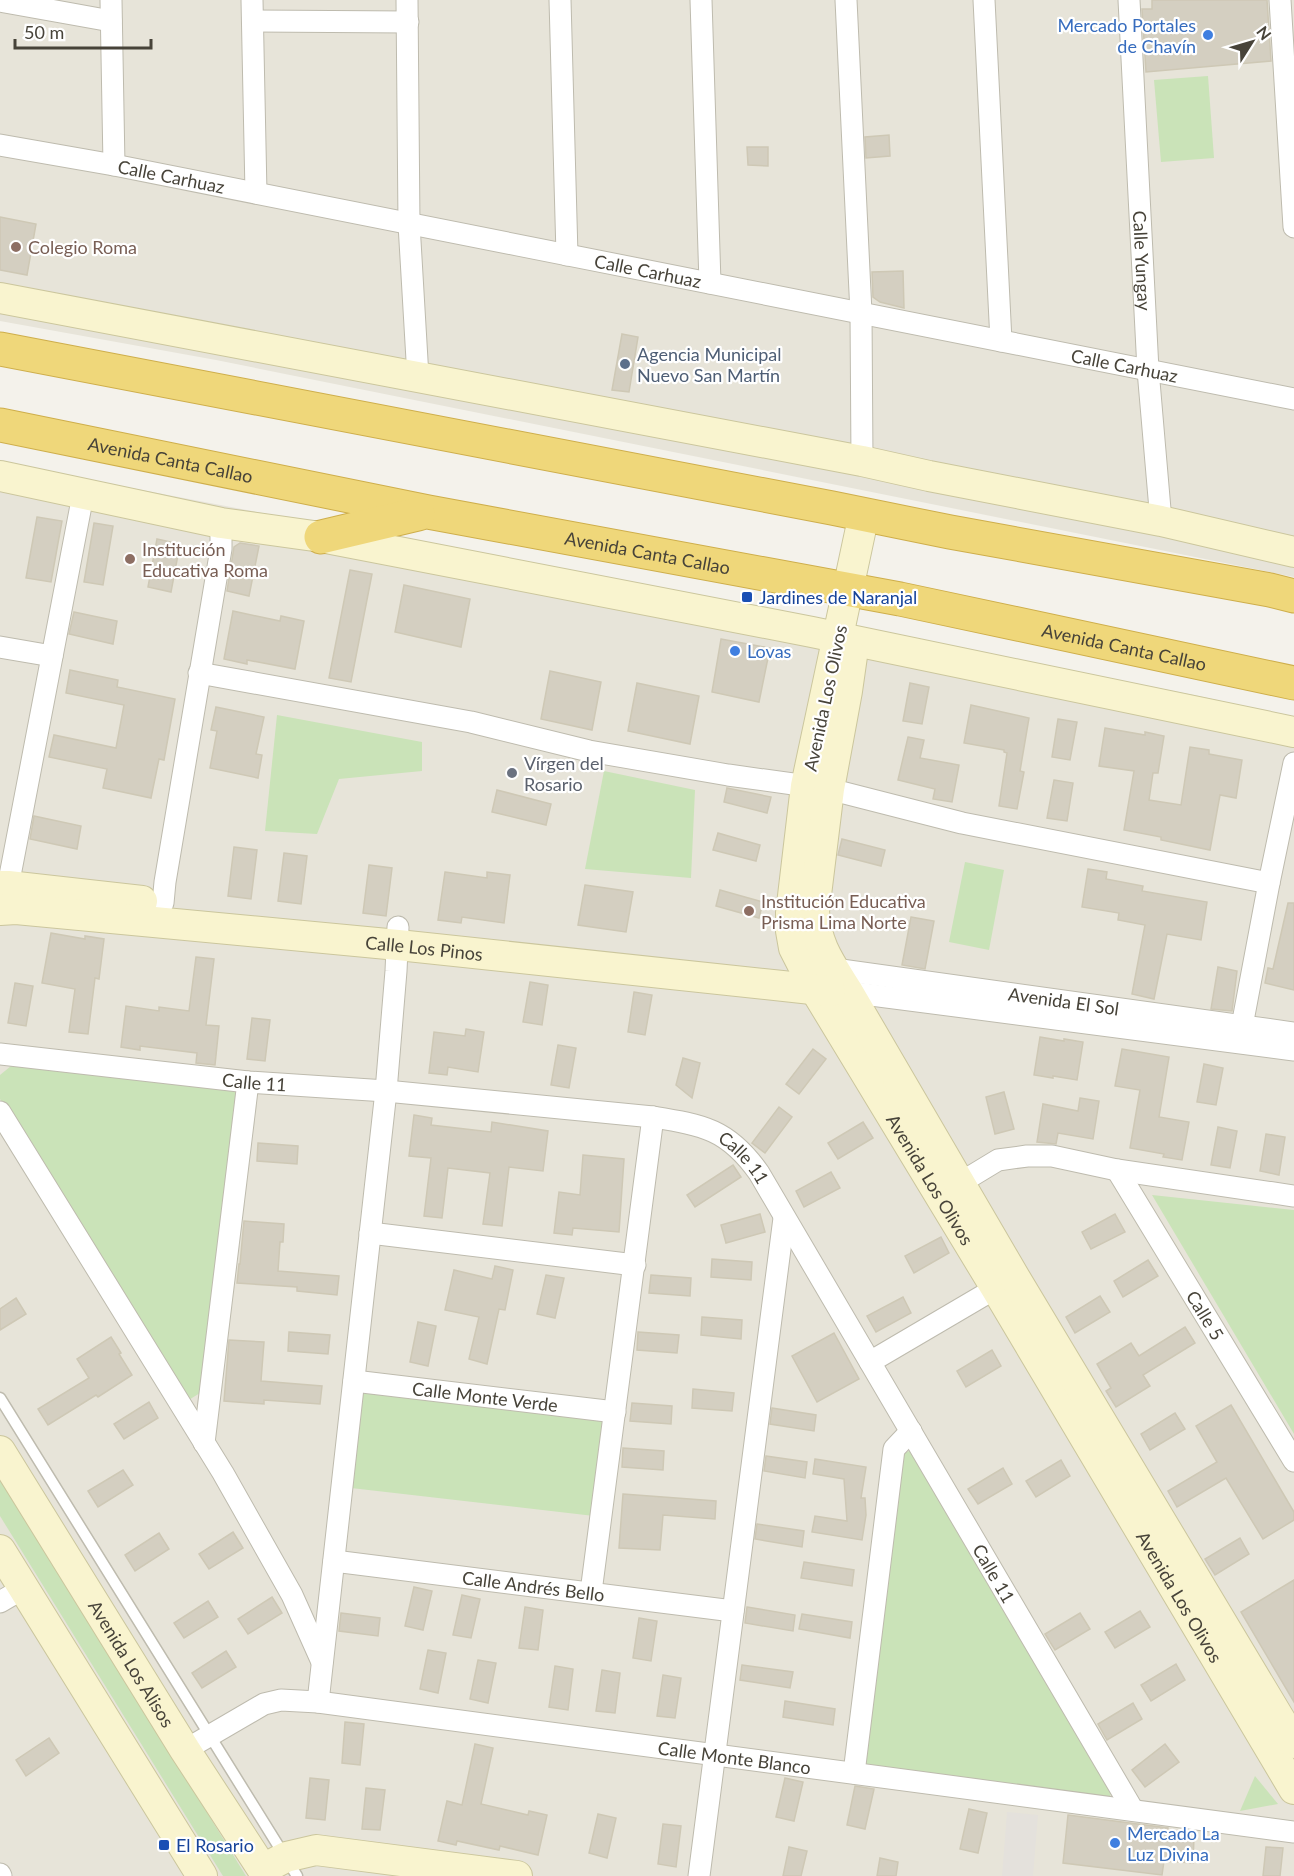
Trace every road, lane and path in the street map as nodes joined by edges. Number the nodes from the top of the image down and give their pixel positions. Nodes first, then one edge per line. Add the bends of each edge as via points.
1 (111, 0) edge
2 (407, 0) edge
3 (560, 0) edge
4 (701, 0) edge
5 (846, 0) edge
6 (984, 0) edge
7 (1129, 0) edge
8 (1280, 0) edge
9 (0, 1) edge
10 (252, 10) edge
11 (111, 21) junction
12 (408, 22) junction
13 (0, 146) edge
14 (114, 165) junction
15 (256, 193) junction
16 (409, 224) junction
17 (1294, 227) edge
18 (567, 255) junction
19 (710, 283) junction
20 (0, 298) edge
21 (861, 313) junction
22 (1001, 341) junction
23 (0, 349) edge
24 (1148, 370) junction
25 (418, 377) junction
26 (1294, 399) edge
27 (0, 424) edge
28 (862, 461) junction
29 (0, 476) edge
30 (83, 495) junction
31 (428, 512) junction
32 (874, 516) junction
33 (1161, 521) junction
34 (221, 523) junction
35 (321, 537) junction
36 (1294, 552) edge
37 (1286, 589) edge
38 (857, 591) junction
39 (845, 639) junction
40 (0, 647) edge
41 (52, 656) junction
42 (199, 673) junction
43 (1294, 683) edge
44 (1294, 732) edge
45 (1294, 763) edge
46 (818, 788) junction
47 (1269, 883) junction
48 (3, 894) edge
49 (163, 903) junction
50 (398, 936) junction
51 (826, 980) junction
52 (1242, 1026) junction
53 (1294, 1033) edge
54 (1294, 1050) edge
55 (0, 1054) edge
56 (248, 1082) junction
57 (386, 1091) junction
58 (0, 1112) edge
59 (653, 1117) junction
60 (1116, 1170) junction
61 (960, 1183) junction
62 (1294, 1196) edge
63 (784, 1218) junction
64 (370, 1233) junction
65 (635, 1265) junction
66 (996, 1288) junction
67 (870, 1362) junction
68 (354, 1381) junction
69 (0, 1398) edge
70 (615, 1412) junction
71 (911, 1431) junction
72 (204, 1443) junction
73 (0, 1451) edge
74 (1294, 1461) edge
75 (0, 1550) edge
76 (334, 1561) junction
77 (88, 1566) junction
78 (591, 1592) junction
79 (12, 1595) edge
80 (733, 1611) junction
81 (322, 1663) junction
82 (318, 1702) junction
83 (197, 1743) junction
84 (1294, 1743) edge
85 (714, 1755) junction
86 (854, 1773) junction
87 (1294, 1789) edge
88 (1132, 1810) junction
89 (1294, 1832) edge
90 (278, 1870) edge
91 (202, 1876) edge
92 (517, 1876) edge
93 (699, 1876) edge

1 - 11 street
2 - 12 street
3 - 18 street
4 - 19 street
5 - 21 street
6 - 22 street
7 - 24 street, Calle Yungay
8 - 17 street
9 - 11 street
10 - 12 street
10 - 15 street
11 - 14 street
12 - 16 street
13 - 14 street, Calle Carhuaz
14 - 15 street, Calle Carhuaz
15 - 16 street, Calle Carhuaz
16 - 18 street, Calle Carhuaz
16 - 25 street
18 - 19 street, Calle Carhuaz
19 - 21 street, Calle Carhuaz
20 - 25 street
21 - 22 street, Calle Carhuaz
21 - 28 street
22 - 24 street, Calle Carhuaz
23 - 32 highway
24 - 26 street, Calle Carhuaz
24 - 33 street, Calle Yungay
25 - 28 street
27 - 31 highway, Avenida Canta Callao
28 - 33 street
29 - 30 street
30 - 34 street
30 - 41 street
31 - 35 highway
31 - 38 highway, Avenida Canta Callao
32 - 37 highway
32 - 38 street, Avenida Los Olivos
33 - 36 street
34 - 35 street
34 - 42 street
35 - 39 street
38 - 39 street, Avenida Los Olivos
38 - 43 highway, Avenida Canta Callao
39 - 44 street
39 - 46 street, Avenida Los Olivos via 847,691
40 - 41 street
41 - 48 street
42 - 46 street via 471,722 589,751
42 - 49 street
45 - 47 street
46 - 47 street via 962,823
46 - 51 street, Avenida Los Olivos via 814,911
47 - 52 street
48 - 49 street, Calle Los Pinos
48 - 50 street, Calle Los Pinos via 16,909
49 - 50 street, Calle Los Pinos
50 - 51 street, Calle Los Pinos
50 - 57 street
51 - 52 street, Avenida El Sol
51 - 54 street, Avenida El Sol
51 - 61 street, Avenida Los Olivos
51 - 66 street, Avenida Los Olivos
52 - 53 street, Avenida El Sol
55 - 56 street, Calle 11
56 - 57 street, Calle 11
56 - 72 street
57 - 59 street, Calle 11
57 - 64 street
58 - 72 street
59 - 63 street, Calle 11 via 695,1124 734,1144 759,1173
59 - 65 street
60 - 61 street via 1052,1156 1027,1156 998,1160
60 - 62 street
60 - 74 street, Calle 5
61 - 84 street, Avenida Los Olivos
63 - 67 street, Calle 11
63 - 80 street
64 - 65 street
64 - 68 street
65 - 70 street
66 - 67 street
66 - 87 street, Avenida Los Olivos
67 - 71 street, Calle 11
68 - 70 street, Calle Monte Verde
68 - 76 street
69 - 77 lane
70 - 78 street
71 - 86 street via 894,1449
71 - 88 street, Calle 11
72 - 81 street via 292,1595
73 - 77 street, Avenida Los Alisos
75 - 79 street
76 - 78 street, Calle Andrés Bello
76 - 81 street
77 - 83 street, Avenida Los Alisos
78 - 80 street, Calle Andrés Bello
79 - 91 street
80 - 85 street
81 - 82 street
82 - 83 street, Calle Monte Blanco via 281,1700 264,1704
82 - 85 street, Calle Monte Blanco
83 - 90 street, Avenida Los Alisos
85 - 86 street, Calle Monte Blanco
85 - 93 street
86 - 88 street, Calle Monte Blanco
88 - 89 street, Calle Monte Blanco
90 - 92 street via 316,1850

